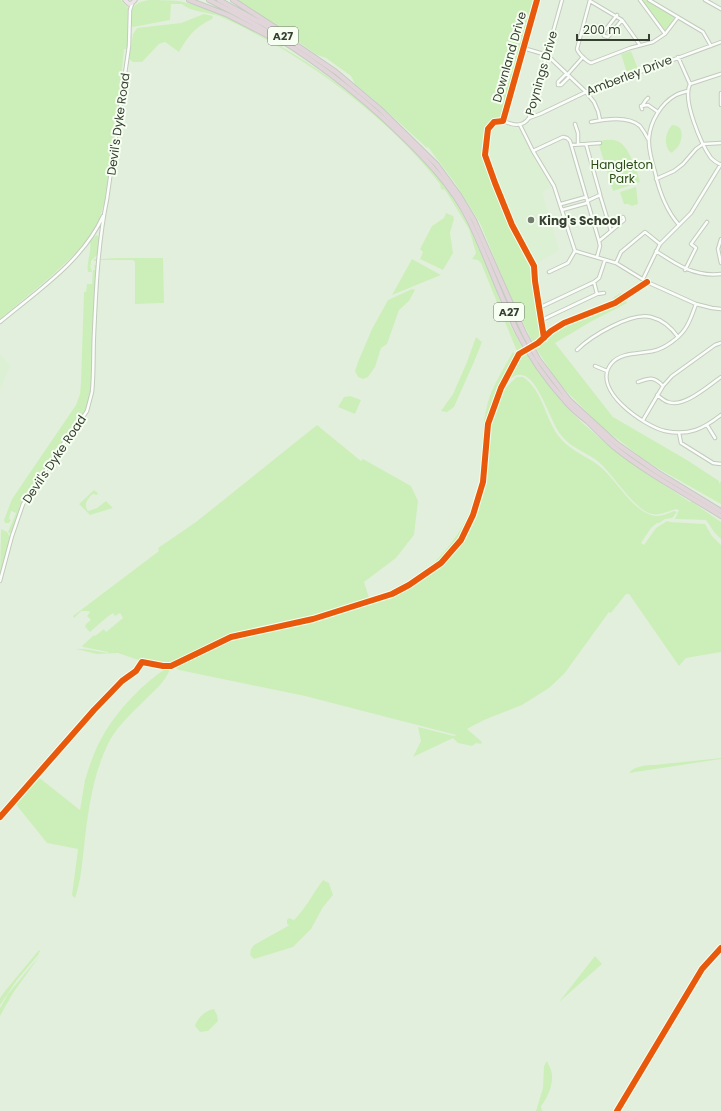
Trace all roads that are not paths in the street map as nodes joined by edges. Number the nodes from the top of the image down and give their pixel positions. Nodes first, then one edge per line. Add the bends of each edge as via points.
1 (189, 0) edge
2 (209, 0) edge
3 (219, 0) edge
4 (232, 0) edge
5 (537, 0) edge
6 (562, 0) edge
7 (640, 0) edge
8 (649, 0) edge
9 (705, 0) edge
10 (590, 1) edge
11 (126, 2) edge
12 (134, 2) edge
13 (721, 9) edge
14 (130, 10) junction
15 (617, 15) junction
16 (678, 17) junction
17 (622, 20) junction
18 (666, 34) junction
19 (292, 41) junction
20 (721, 42) edge
21 (640, 45) junction
22 (711, 46) junction
23 (523, 48) junction
24 (304, 55) junction
25 (547, 56) junction
26 (583, 57) junction
27 (678, 57) junction
28 (721, 74) edge
29 (567, 75) junction
30 (690, 84) junction
31 (688, 91) junction
32 (586, 92) junction
33 (721, 93) edge
34 (721, 104) edge
35 (648, 105) junction
36 (532, 109) junction
37 (658, 112) junction
38 (540, 114) junction
39 (529, 118) junction
40 (600, 120) junction
41 (504, 121) joint
42 (591, 122) dead end
43 (575, 124) dead end
44 (520, 125) junction
45 (650, 129) junction
46 (643, 130) junction
47 (649, 140) junction
48 (600, 143) dead end
49 (721, 143) edge
50 (578, 144) junction
51 (586, 144) junction
52 (703, 144) junction
53 (571, 145) junction
54 (533, 151) junction
55 (721, 165) edge
56 (656, 179) junction
57 (600, 194) dead end
58 (586, 197) junction
59 (587, 202) junction
60 (560, 204) junction
61 (562, 210) junction
62 (104, 214) junction
63 (623, 217) dead end
64 (707, 222) dead end
65 (679, 225) junction
66 (611, 231) junction
67 (95, 232) junction
68 (101, 238) junction
69 (721, 239) edge
70 (599, 241) junction
71 (660, 244) junction
72 (575, 251) junction
73 (656, 251) junction
74 (597, 257) junction
75 (605, 260) junction
76 (721, 263) edge
77 (616, 264) junction
78 (685, 270) junction
79 (549, 272) dead end
80 (721, 274) edge
81 (643, 279) junction
82 (594, 282) junction
83 (604, 293) dead end
84 (598, 294) junction
85 (696, 304) junction
86 (543, 306) dead end
87 (721, 309) edge
88 (544, 319) dead end
89 (0, 322) edge
90 (678, 337) junction
91 (721, 342) edge
92 (577, 350) dead end
93 (595, 366) dead end
94 (607, 371) junction
95 (721, 377) edge
96 (638, 382) dead end
97 (663, 386) junction
98 (657, 395) junction
99 (721, 415) edge
100 (643, 420) junction
101 (708, 426) junction
102 (679, 433) junction
103 (715, 438) dead end
104 (721, 464) edge
105 (721, 510) edge
106 (721, 517) edge
107 (0, 581) edge

1 - 24 highway, A27 via 241,21
2 - 24 highway, A27 via 260,26
3 - 19 highway, A27
4 - 19 highway, A27 via 278,29
5 - 23 street, Downland Drive
6 - 25 street, Poynings Drive
7 - 18 street
8 - 16 street
9 - 13 street
10 - 15 street
10 - 26 street via 577,48
11 - 12 main road
11 - 14 street, Devil's Dyke Road
12 - 14 street, Devil's Dyke Road
14 - 62 street, Devil's Dyke Road via 129,46
15 - 17 street
15 - 17 street via 602,33 604,36 608,36
16 - 18 street
16 - 22 street via 703,32
17 - 21 street
18 - 21 street via 653,42
19 - 105 highway, A27 via 340,75 380,109 437,165 460,195 474,220 538,359 569,400 617,444 657,472
20 - 22 street, Amberley Drive
21 - 26 street via 594,62 588,62
22 - 27 street, Amberley Drive
23 - 25 street
23 - 41 street, Downland Drive
24 - 106 highway, A27 via 378,112 433,167 456,197 479,242 519,335 534,361 566,402 615,447
25 - 29 street
25 - 36 street, Poynings Drive
26 - 29 street
27 - 30 street
27 - 32 street, Amberley Drive
28 - 30 street
29 - 32 street
30 - 31 street
31 - 37 street via 676,95
31 - 52 street via 692,116
32 - 38 street, Amberley Drive
32 - 40 street via 594,102
33 - 34 street
35 - 35 street via 647,99 641,107
35 - 37 street
36 - 38 street
36 - 39 street, Poynings Drive
37 - 45 street
38 - 39 street, Amberley Drive
39 - 44 street, Poynings Drive
40 - 42 street
40 - 46 street via 629,121 636,123
41 - 44 street, Poynings Drive
43 - 50 street
44 - 54 street
45 - 46 street
45 - 47 street
46 - 47 street
47 - 56 street
48 - 51 street
49 - 52 street
50 - 51 street
50 - 53 street
51 - 57 street
52 - 55 street via 711,159
52 - 56 street via 674,171
53 - 54 street via 568,138 564,137
53 - 58 street
54 - 60 street via 554,186
55 - 65 street via 698,203
56 - 65 street via 670,213
58 - 59 street
58 - 60 street
59 - 61 street
59 - 66 street via 600,195
59 - 70 street
60 - 61 street
61 - 72 street
62 - 67 street
62 - 68 street, Devil's Dyke Road
63 - 66 street via 624,220
64 - 78 street via 691,244 696,248
65 - 71 street
66 - 70 street
67 - 68 street
67 - 89 street via 64,268
68 - 107 street, Devil's Dyke Road via 90,402 81,420 23,504
69 - 76 street via 718,249
70 - 74 street
71 - 73 street
71 - 77 street via 645,232 621,252
72 - 74 street
72 - 79 street via 568,263
73 - 78 street
73 - 81 street
74 - 75 street
75 - 77 street
75 - 82 street via 599,278
77 - 81 street
78 - 80 street via 703,275
81 - 85 street
82 - 84 street
82 - 86 street
83 - 84 street
84 - 88 street
85 - 87 street
85 - 90 street via 686,329
90 - 92 street via 662,322 651,316 640,316 593,337
90 - 94 street via 655,351 618,357
91 - 97 street via 678,372
93 - 94 street
94 - 100 street via 608,384 617,400 628,411
95 - 98 street via 680,403 667,402
96 - 97 street via 655,379
97 - 98 street
98 - 100 street
99 - 101 street
100 - 102 street via 664,430
101 - 102 street via 692,432
101 - 103 street
102 - 104 street via 681,443 713,463

